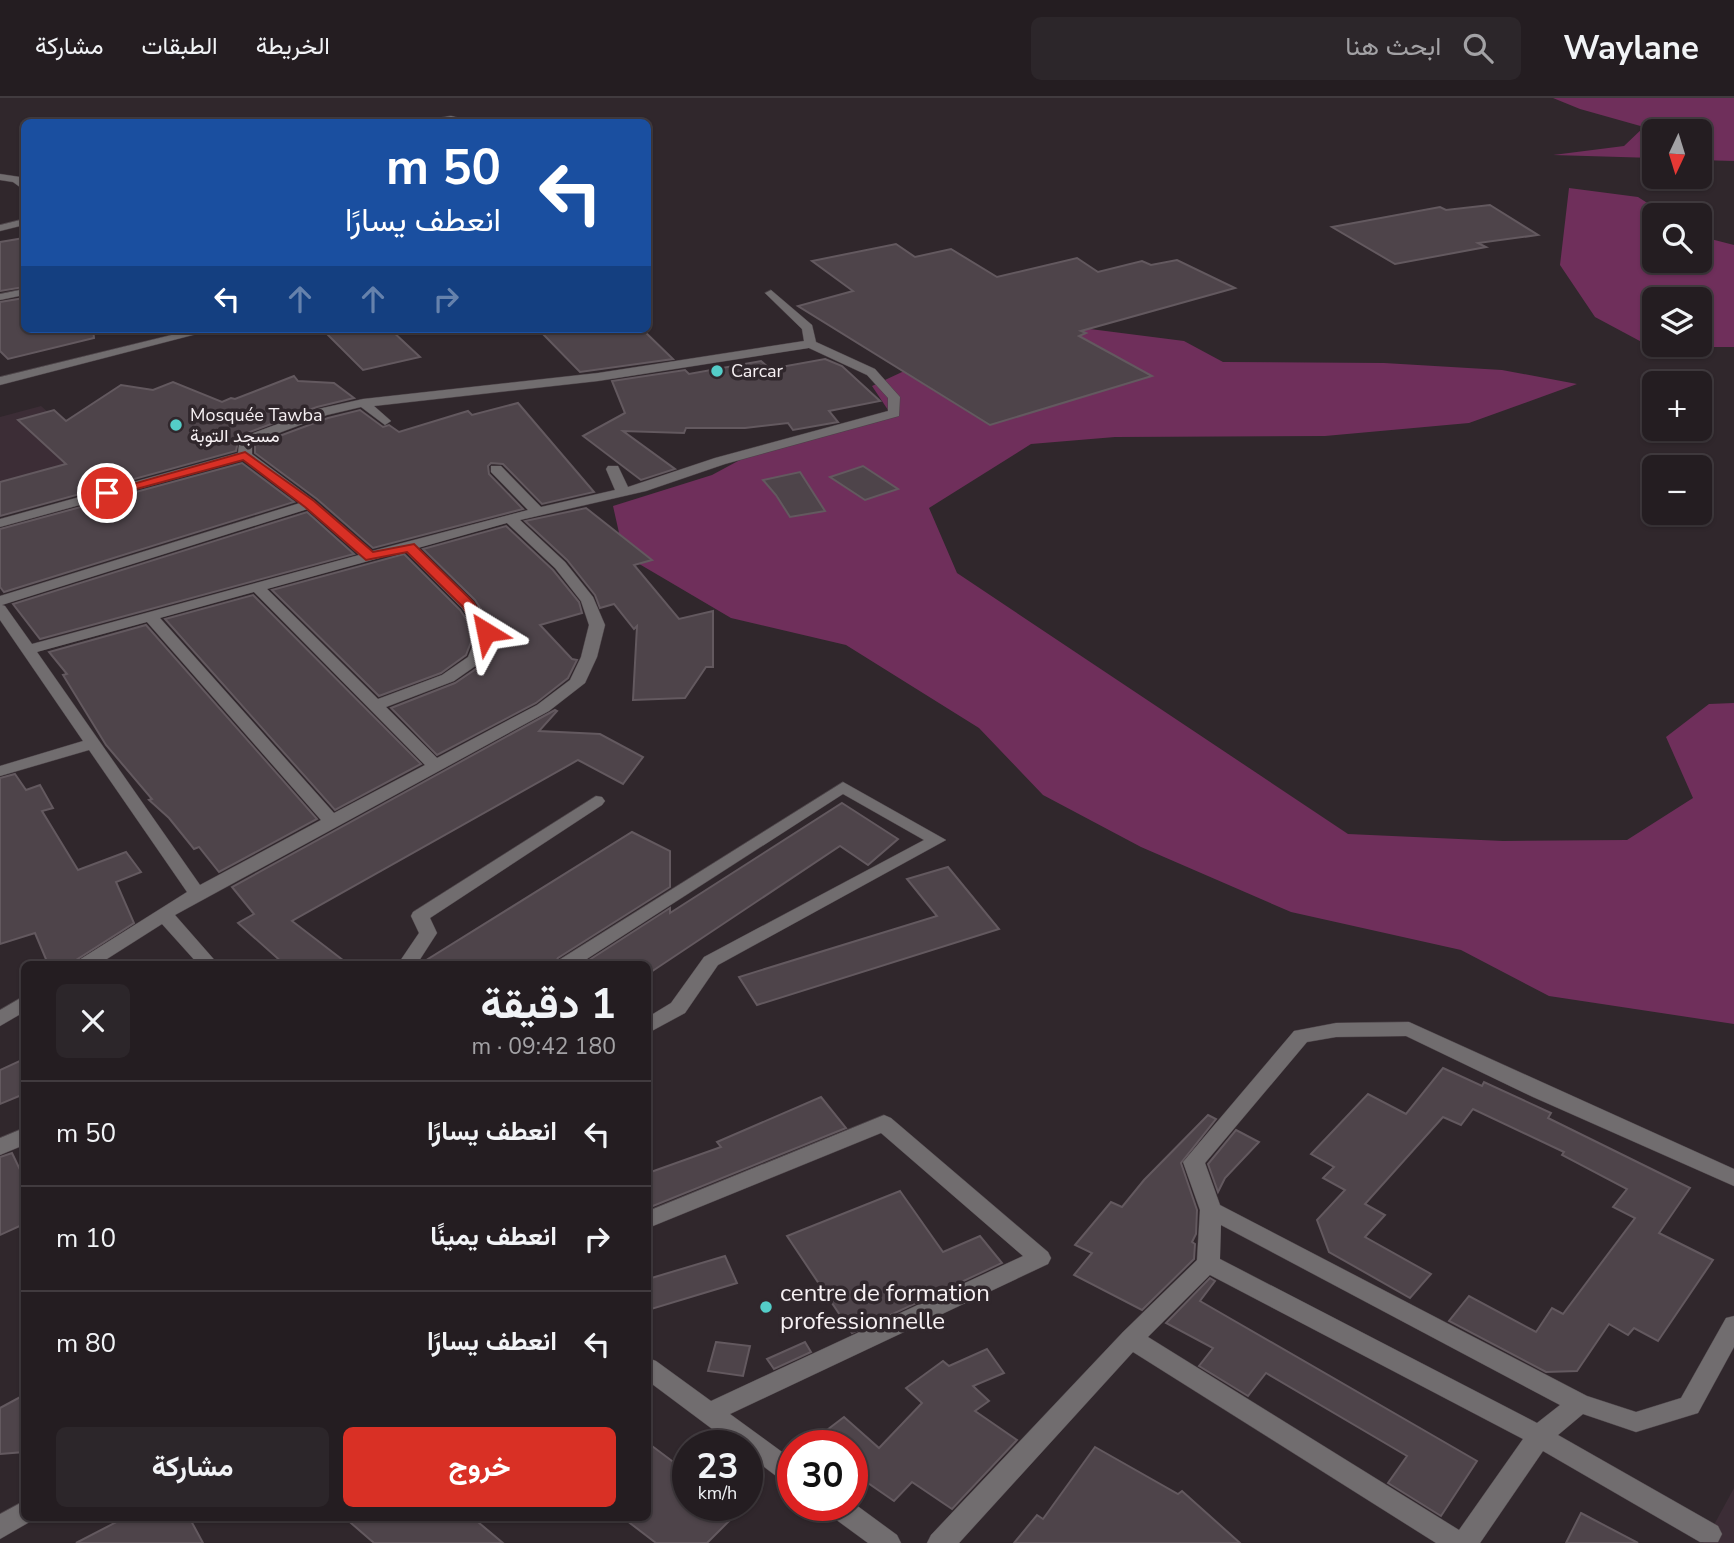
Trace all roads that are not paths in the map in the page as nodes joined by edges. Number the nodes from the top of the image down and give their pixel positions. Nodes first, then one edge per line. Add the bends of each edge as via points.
1 (0, 177) edge
2 (21, 184) edge
3 (21, 223) edge
4 (0, 228) edge
5 (21, 293) edge
6 (771, 293) dead end
7 (0, 297) edge
8 (172, 333) edge
9 (810, 344) junction
10 (2, 377) edge
11 (363, 403) junction
12 (384, 421) dead end
13 (245, 456) junction
14 (496, 469) dead end
15 (613, 469) dead end
16 (623, 492) junction
17 (310, 504) junction
18 (537, 511) junction
19 (510, 517) junction
20 (0, 523) edge
21 (410, 547) junction
22 (370, 557) junction
23 (256, 586) junction
24 (0, 601) edge
25 (0, 609) edge
26 (150, 615) junction
27 (7, 635) edge
28 (26, 650) junction
29 (375, 706) junction
30 (91, 744) junction
31 (436, 766) junction
32 (0, 771) edge
33 (596, 802) dead end
34 (332, 822) junction
35 (197, 894) junction
36 (164, 914) junction
37 (91, 961) edge
38 (206, 961) edge
39 (409, 961) edge
40 (571, 961) edge
41 (21, 1005) edge
42 (0, 1019) edge
43 (651, 1024) edge
44 (21, 1137) edge
45 (0, 1147) edge
46 (1734, 1178) edge
47 (1211, 1210) junction
48 (651, 1219) edge
49 (1208, 1263) junction
50 (1734, 1325) edge
51 (1131, 1339) junction
52 (651, 1370) edge
53 (1579, 1403) junction
54 (709, 1413) junction
55 (1539, 1436) junction
56 (777, 1462) edge
57 (21, 1514) edge
58 (858, 1521) edge
59 (0, 1528) edge
60 (1709, 1534) dead end
61 (888, 1543) edge
62 (940, 1543) edge
63 (1458, 1543) edge
64 (1465, 1543) edge

1 - 2 street
3 - 4 street
5 - 7 street
6 - 9 street via 808,328
8 - 10 street
9 - 11 street via 598,377
9 - 16 street via 871,372 894,397 894,413
11 - 12 street
11 - 13 street via 244,440
13 - 17 street
13 - 20 street
14 - 18 street
15 - 16 street
16 - 18 street
17 - 22 street
17 - 24 street
18 - 19 street
19 - 21 street
19 - 31 street via 560,565 588,600 597,625 589,657 577,683 543,708
21 - 22 street
21 - 29 street via 468,605 486,632 475,659 448,678
22 - 23 street
23 - 26 street
23 - 29 street
25 - 27 street
26 - 28 street
26 - 34 street
27 - 28 street
28 - 30 street
29 - 31 street
30 - 32 street
30 - 35 street
31 - 34 street
33 - 39 street via 420,916 428,933
34 - 35 street
35 - 36 street
36 - 37 street
36 - 38 street
40 - 43 street via 843,787 937,839 711,961 678,1008
41 - 42 street
44 - 45 street
46 - 47 street via 1409,1029 1336,1030 1301,1037 1194,1162
47 - 49 street
47 - 53 street
48 - 54 street via 884,1123 1040,1258
49 - 51 street
49 - 55 street
50 - 53 street via 1689,1406 1636,1422
51 - 62 street
51 - 63 street
52 - 54 street
53 - 55 street
54 - 56 street
55 - 60 street
55 - 64 street
57 - 59 street
58 - 61 street

